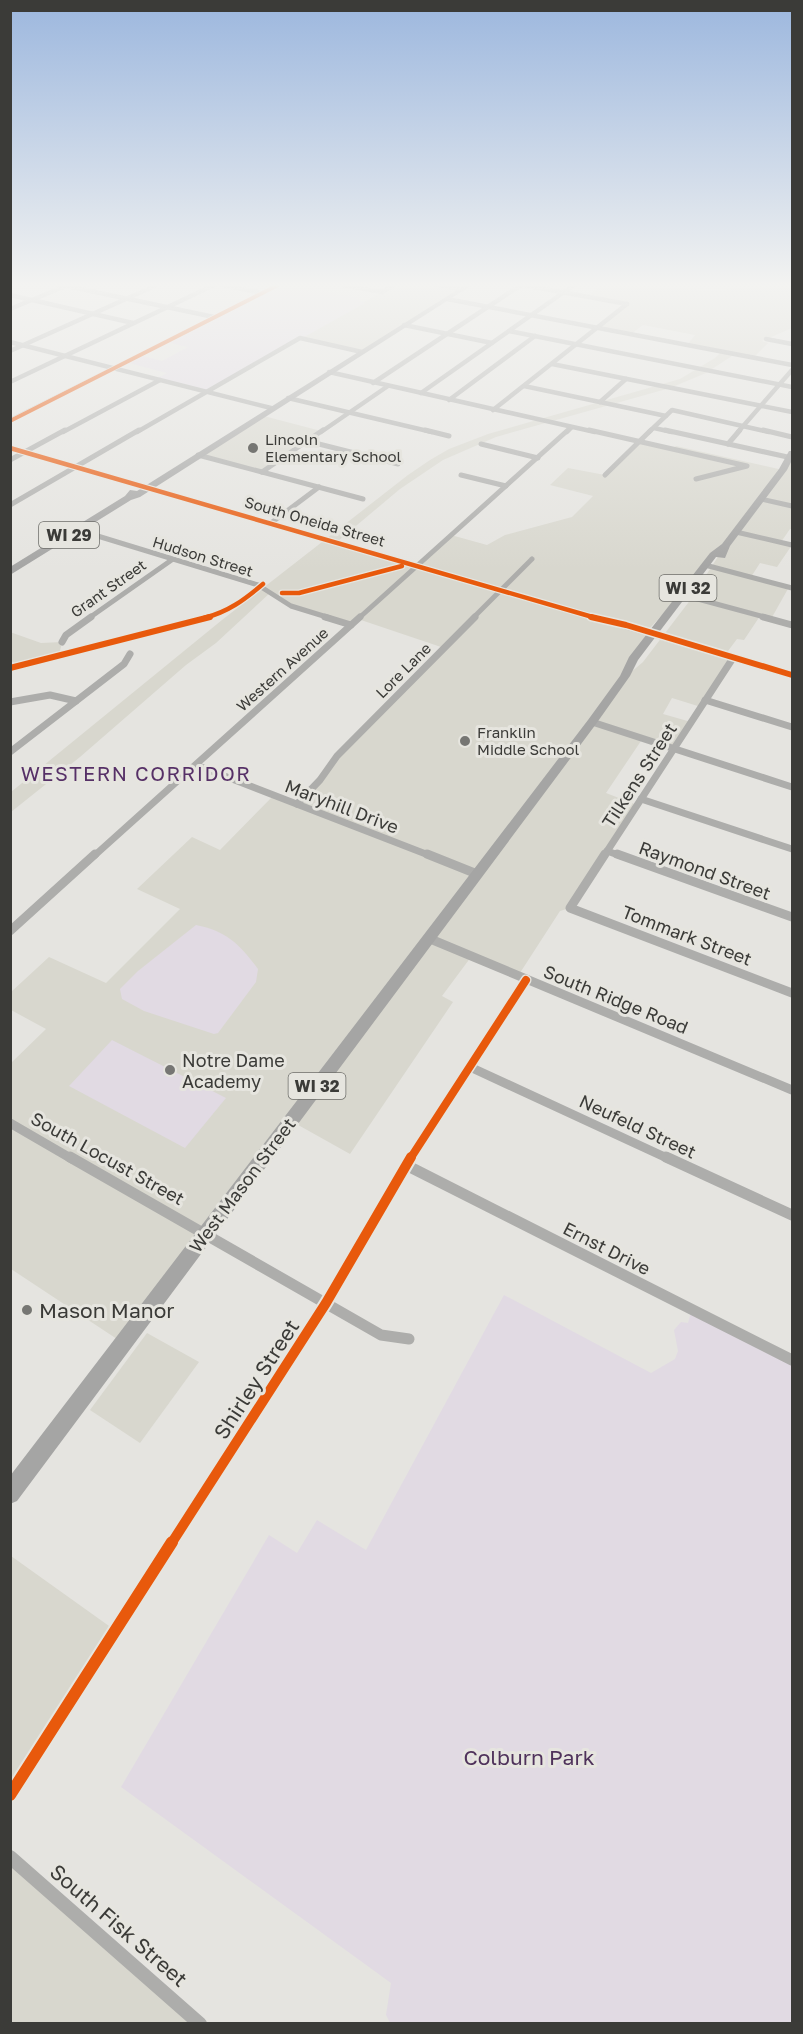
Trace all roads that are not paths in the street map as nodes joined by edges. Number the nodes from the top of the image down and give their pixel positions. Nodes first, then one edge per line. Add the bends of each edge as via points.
1 (91, 380) edge
2 (160, 380) joint
3 (227, 380) edge
4 (317, 380) edge
5 (364, 380) edge
6 (376, 380) edge
7 (440, 380) edge
8 (476, 380) edge
9 (532, 380) edge
10 (625, 380) edge
11 (631, 380) edge
12 (754, 380) edge
13 (783, 380) edge
14 (373, 382) junction
15 (779, 385) junction
16 (388, 386) junction
17 (524, 386) junction
18 (792, 387) edge
19 (206, 392) junction
20 (421, 393) junction
21 (288, 398) junction
22 (449, 400) junction
23 (600, 402) junction
24 (762, 405) junction
25 (271, 408) junction
26 (494, 410) junction
27 (349, 412) junction
28 (792, 412) edge
29 (666, 416) junction
30 (10, 421) edge
31 (743, 426) junction
32 (571, 428) junction
33 (654, 428) junction
34 (449, 436) dead end
35 (792, 437) edge
36 (307, 441) junction
37 (639, 443) junction
38 (481, 444) dead end
39 (728, 444) junction
40 (10, 448) edge
41 (24, 452) junction
42 (198, 454) junction
43 (538, 458) junction
44 (10, 460) edge
45 (790, 460) edge
46 (398, 464) dead end
47 (77, 467) junction
48 (262, 472) junction
49 (461, 475) dead end
50 (605, 475) dead end
51 (696, 479) dead end
52 (146, 486) junction
53 (506, 486) junction
54 (319, 487) junction
55 (363, 499) dead end
56 (761, 499) junction
57 (10, 505) edge
58 (792, 506) edge
59 (271, 522) junction
60 (78, 530) junction
61 (736, 532) junction
62 (792, 545) edge
63 (173, 559) junction
64 (532, 559) dead end
65 (418, 565) junction
66 (709, 566) junction
67 (10, 572) edge
68 (792, 588) edge
69 (501, 590) junction
70 (687, 596) junction
71 (351, 625) junction
72 (792, 625) edge
73 (656, 636) junction
74 (62, 642) dead end
75 (130, 654) dead end
76 (729, 657) junction
77 (792, 675) edge
78 (705, 700) junction
79 (76, 701) junction
80 (10, 702) edge
81 (592, 722) junction
82 (792, 727) edge
83 (674, 748) junction
84 (10, 752) edge
85 (196, 765) junction
86 (792, 787) edge
87 (641, 799) junction
88 (297, 804) junction
89 (792, 849) edge
90 (608, 851) junction
91 (477, 874) junction
92 (570, 908) joint
93 (792, 917) edge
94 (10, 931) edge
95 (428, 938) junction
96 (526, 980) junction
97 (792, 993) edge
98 (470, 1067) junction
99 (792, 1090) edge
100 (10, 1123) edge
101 (406, 1166) junction
102 (792, 1215) edge
103 (206, 1234) junction
104 (326, 1303) junction
105 (409, 1339) dead end
106 (792, 1360) edge
107 (10, 1494) edge
108 (10, 1795) edge
109 (10, 1857) edge
110 (200, 2024) edge

1 - 30 street
2 - 19 street
2 - 41 street
3 - 19 street
4 - 21 main road, WI 29
5 - 14 street
6 - 14 street
7 - 20 street
8 - 22 street
9 - 17 street
10 - 23 street
11 - 24 street
12 - 15 street
13 - 15 street
14 - 16 street
15 - 18 street
15 - 24 street
16 - 20 street
16 - 27 street
17 - 23 street
17 - 26 street
19 - 25 street
19 - 47 street
20 - 22 street
21 - 25 main road, WI 29
21 - 27 street
22 - 26 street
23 - 29 street
24 - 28 street
24 - 31 street
25 - 42 main road, WI 29
26 - 32 street
27 - 34 street
27 - 36 street
29 - 31 street via 672,411
29 - 33 street
31 - 35 street
31 - 39 street
32 - 37 street
32 - 43 street, Western Avenue
33 - 37 street
33 - 39 street
36 - 46 street
36 - 48 street
37 - 50 street
37 - 51 street via 747,466
38 - 43 street
39 - 45 street
40 - 41 street, South Oneida Street
41 - 44 street
41 - 47 street, South Oneida Street
42 - 48 street
42 - 52 main road, WI 29
43 - 53 street, Western Avenue
45 - 56 main road, West Mason Street / WI 32
47 - 52 street, South Oneida Street
47 - 57 street
48 - 54 street
49 - 53 street
52 - 59 street, South Oneida Street
52 - 60 main road, WI 29
53 - 65 street, Western Avenue
54 - 55 street
54 - 59 street
56 - 58 street
56 - 61 main road, West Mason Street / WI 32
59 - 65 street, South Oneida Street
60 - 63 street, Hudson Street
60 - 67 main road, WI 29
61 - 62 street
61 - 66 main road, West Mason Street / WI 32 via 724,553
63 - 71 street, Hudson Street via 258,585 291,606
63 - 74 street, Grant Street via 66,635
64 - 69 street, Lore Lane
65 - 69 street, South Oneida Street
65 - 71 street, Western Avenue
66 - 68 street
66 - 70 main road, West Mason Street / WI 32
69 - 73 street, South Oneida Street
69 - 88 street, Lore Lane via 337,756
70 - 72 street
70 - 73 main road, West Mason Street / WI 32
71 - 85 street, Western Avenue
73 - 76 street, South Oneida Street
73 - 81 main road, West Mason Street / WI 32 via 643,662 625,676
75 - 79 street via 124,664
76 - 77 street, South Oneida Street
76 - 78 street, Tilkens Street
78 - 82 street
78 - 83 street, Tilkens Street
79 - 80 street via 50,695
79 - 84 street
81 - 83 street
81 - 91 main road, West Mason Street / WI 32
83 - 86 street
83 - 87 street, Tilkens Street
85 - 88 street, Maryhill Drive
85 - 94 street, Western Avenue
87 - 89 street
87 - 90 street, Tilkens Street
88 - 91 street, Maryhill Drive
90 - 92 street, Tilkens Street
90 - 93 street, Raymond Street
91 - 95 main road, West Mason Street / WI 32
92 - 97 street, Tommark Street
95 - 96 street, South Ridge Road
95 - 103 main road, West Mason Street / WI 32
96 - 98 street, Shirley Street
96 - 99 street, South Ridge Road
98 - 101 street, Shirley Street
98 - 102 street, Neufeld Street
100 - 103 street, South Locust Street
101 - 104 street, Shirley Street
101 - 106 street, Ernst Drive
103 - 104 street, South Locust Street
103 - 107 main road, West Mason Street / WI 32
104 - 105 street, South Locust Street via 381,1335
104 - 108 street, Shirley Street
109 - 110 street, South Fisk Street

